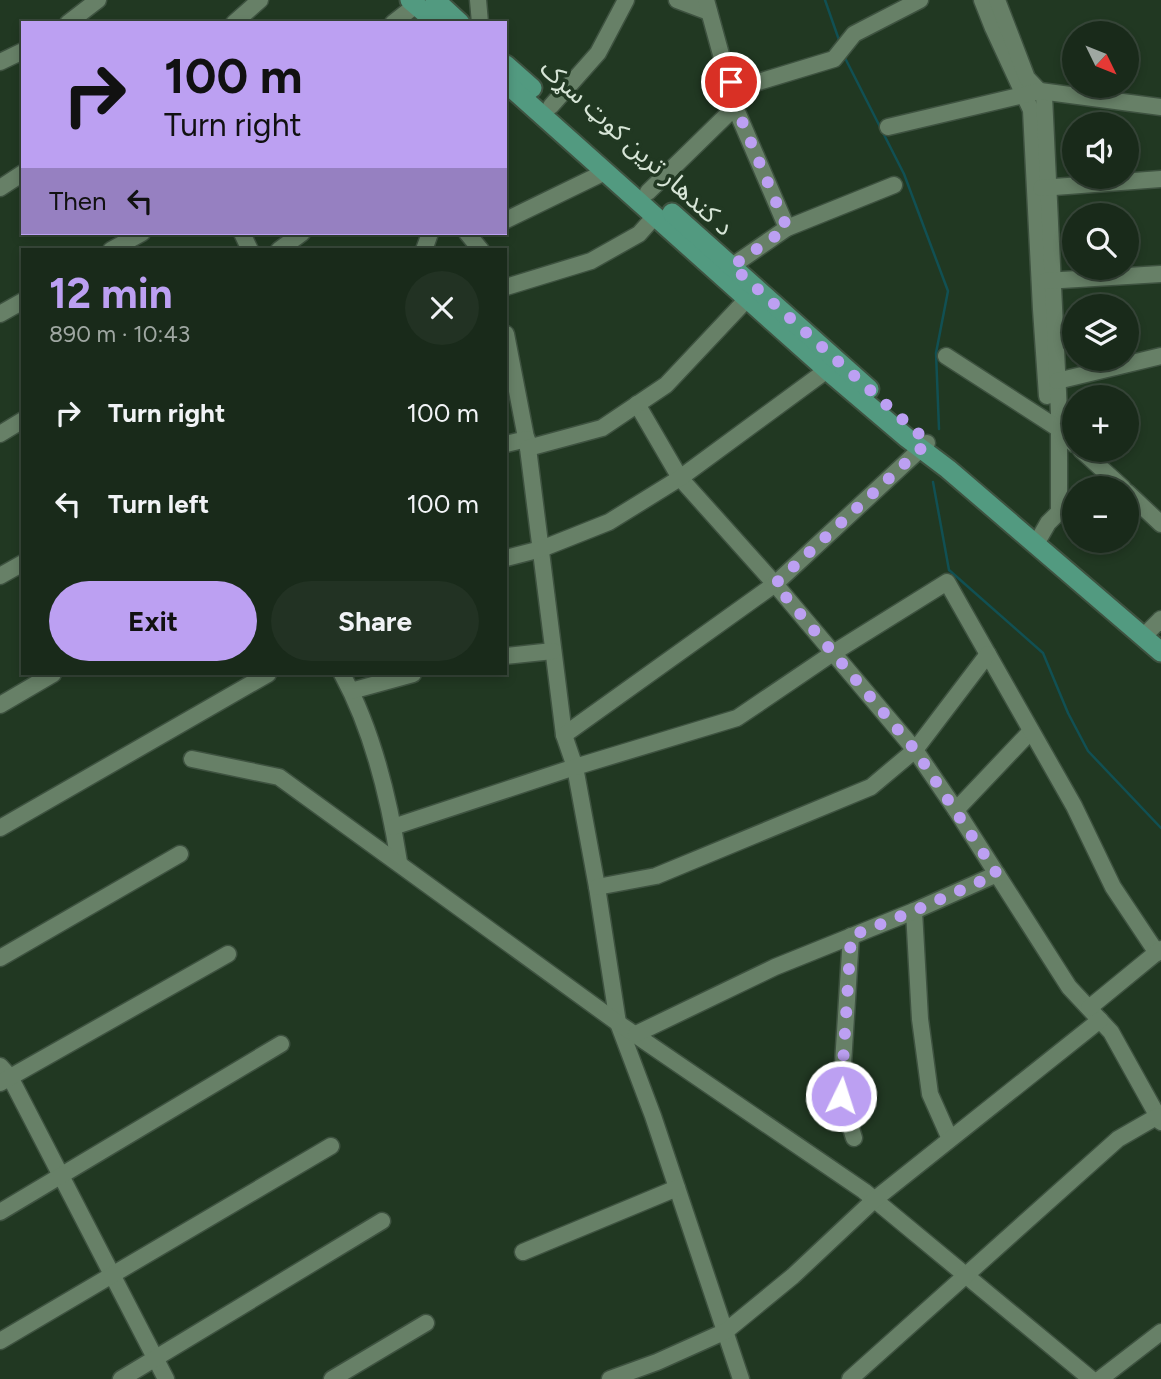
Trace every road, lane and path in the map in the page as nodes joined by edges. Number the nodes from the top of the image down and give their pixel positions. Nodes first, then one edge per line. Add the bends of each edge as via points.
1 (98, 0) edge
2 (260, 0) edge
3 (478, 0) edge
4 (626, 0) edge
5 (677, 0) edge
6 (920, 0) edge
7 (982, 0) edge
8 (997, 0) edge
9 (419, 1) edge
10 (707, 6) edge
11 (71, 21) edge
12 (236, 21) edge
13 (395, 21) edge
14 (434, 21) edge
15 (456, 21) edge
16 (480, 21) edge
17 (21, 52) edge
18 (0, 62) edge
19 (507, 66) edge
20 (507, 84) edge
21 (1032, 93) junction
22 (736, 101) junction
23 (551, 106) junction
24 (1161, 107) edge
25 (888, 127) dead end
26 (606, 172) junction
27 (21, 174) edge
28 (1161, 179) edge
29 (894, 186) dead end
30 (0, 188) edge
31 (1042, 188) junction
32 (648, 192) junction
33 (655, 215) junction
34 (507, 220) edge
35 (787, 228) junction
36 (138, 235) edge
37 (299, 235) edge
38 (115, 248) edge
39 (282, 248) edge
40 (732, 266) junction
41 (1161, 274) edge
42 (1046, 281) junction
43 (507, 287) edge
44 (748, 298) junction
45 (21, 302) edge
46 (0, 314) edge
47 (507, 339) edge
48 (946, 356) dead end
49 (1161, 356) edge
50 (827, 370) junction
51 (1057, 381) junction
52 (637, 404) junction
53 (21, 421) edge
54 (1054, 426) junction
55 (1062, 433) edge
56 (0, 434) edge
57 (507, 444) edge
58 (527, 444) junction
59 (924, 446) junction
60 (1094, 462) edge
61 (1110, 476) edge
62 (680, 478) junction
63 (1139, 503) edge
64 (1161, 524) edge
65 (1036, 544) junction
66 (541, 549) junction
67 (507, 558) edge
68 (21, 564) edge
69 (0, 576) edge
70 (775, 584) junction
71 (1161, 619) edge
72 (1143, 637) junction
73 (554, 651) junction
74 (1161, 652) edge
75 (833, 653) junction
76 (988, 654) junction
77 (507, 656) edge
78 (51, 675) edge
79 (266, 675) edge
80 (343, 675) edge
81 (410, 675) edge
82 (351, 691) junction
83 (0, 705) edge
84 (1031, 731) junction
85 (564, 735) junction
86 (915, 750) junction
87 (191, 759) dead end
88 (575, 767) junction
89 (956, 810) junction
90 (393, 827) junction
91 (0, 828) edge
92 (180, 854) dead end
93 (398, 862) junction
94 (997, 874) junction
95 (597, 887) junction
96 (914, 911) junction
97 (851, 936) junction
98 (1159, 951) edge
99 (228, 954) dead end
100 (0, 958) edge
101 (1094, 1014) junction
102 (618, 1023) junction
103 (636, 1034) junction
104 (281, 1044) dead end
105 (3, 1075) edge
106 (1159, 1119) edge
107 (854, 1138) dead end
108 (950, 1139) junction
109 (331, 1146) dead end
110 (61, 1175) junction
111 (677, 1188) junction
112 (874, 1200) junction
113 (0, 1212) edge
114 (382, 1221) dead end
115 (523, 1252) dead end
116 (112, 1275) junction
117 (966, 1275) junction
118 (426, 1323) dead end
119 (726, 1331) junction
120 (1161, 1332) edge
121 (0, 1341) edge
122 (156, 1358) junction
123 (121, 1379) edge
124 (166, 1379) edge
125 (332, 1379) edge
126 (610, 1379) edge
127 (741, 1379) edge
128 (850, 1379) edge
129 (1091, 1379) edge
130 (1100, 1379) edge

1 - 11 street
2 - 12 street
3 - 16 street
4 - 23 street via 598,53
5 - 10 street
6 - 22 street via 854,34 834,59 742,87
7 - 21 street
8 - 21 street
9 - 13 street
9 - 14 main road
9 - 15 main road
10 - 22 street
17 - 18 street
19 - 23 main road, د کندهار ترين کوټ سړک
20 - 26 main road, د کندهار ترين کوټ سړک
21 - 24 street
21 - 25 street
21 - 31 street
22 - 32 street
22 - 35 street
23 - 32 main road, د کندهار ترين کوټ سړک
26 - 33 main road, د کندهار ترين کوټ سړک
26 - 34 street
27 - 30 street
28 - 31 street
29 - 35 street
31 - 42 street
32 - 40 main road, د کندهار ترين کوټ سړک
33 - 43 street via 639,234 591,261
33 - 44 main road, د کندهار ترين کوټ سړک
35 - 40 street
36 - 38 street
37 - 39 street
40 - 59 main road, د کندهار ترين کوټ سړک via 919,434
41 - 42 street
42 - 51 street
42 - 54 street
44 - 50 main road, د کندهار ترين کوټ سړک
44 - 52 street via 666,385
45 - 46 street
47 - 58 street
48 - 54 street
49 - 51 street
50 - 59 main road, د کندهار ترين کوټ سړک
50 - 62 street
51 - 54 street
52 - 58 street via 602,428
52 - 62 street
53 - 56 street
54 - 55 street
54 - 65 street via 1048,523
57 - 58 street
58 - 66 street
59 - 65 main road, د کندهار ترين کوټ سړک
59 - 70 street
60 - 61 street
62 - 66 street via 609,522
62 - 70 street
63 - 64 street
65 - 72 main road, د کندهار ترين کوټ سړک
66 - 67 street
66 - 73 street
68 - 69 street
70 - 75 street
70 - 85 street
71 - 72 street
72 - 74 main road, د کندهار ترين کوټ سړک
73 - 77 street
73 - 85 street
75 - 76 street via 947,582
75 - 86 street
75 - 88 street via 737,718
76 - 84 street
76 - 86 street
78 - 83 street
79 - 91 street
80 - 82 street
81 - 82 street
82 - 90 street via 373,750
84 - 89 street
84 - 98 street via 1113,887
85 - 88 street
86 - 89 street
86 - 95 street via 871,787 656,876
87 - 93 street via 279,777
88 - 90 street
88 - 95 street
89 - 94 street
90 - 93 street
92 - 100 street
93 - 102 street
94 - 96 street
94 - 101 street via 1069,987
95 - 102 street
96 - 97 street
96 - 108 street via 930,1094
97 - 103 street
97 - 107 street via 841,1096
98 - 101 street
99 - 105 street
101 - 106 street via 1111,1032
101 - 108 street
102 - 103 street
102 - 111 street
103 - 112 street
104 - 110 street
105 - 110 street
106 - 117 street via 1118,1139
108 - 112 street
109 - 116 street
110 - 113 street
110 - 116 street
111 - 115 street
111 - 119 street
112 - 117 street
112 - 119 street
114 - 122 street
116 - 121 street
116 - 122 street
117 - 128 street
117 - 129 street
118 - 125 street
119 - 126 street
119 - 127 street
120 - 130 street
122 - 123 street
122 - 124 street

